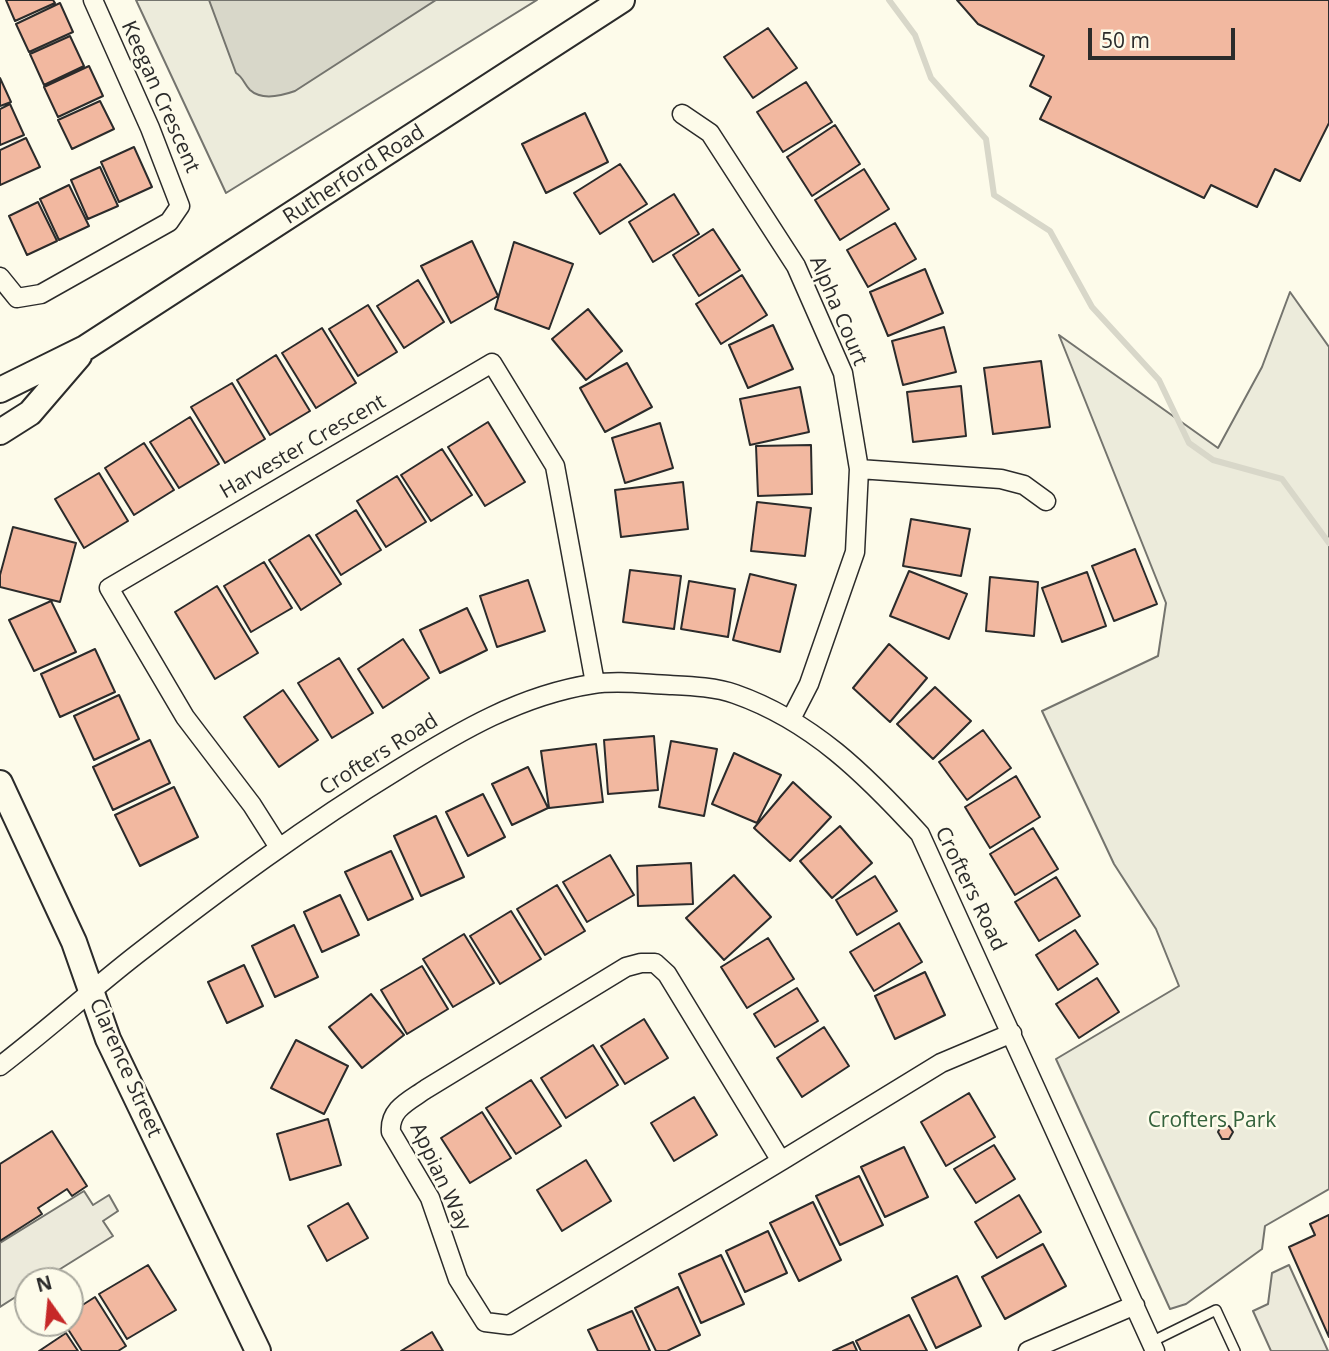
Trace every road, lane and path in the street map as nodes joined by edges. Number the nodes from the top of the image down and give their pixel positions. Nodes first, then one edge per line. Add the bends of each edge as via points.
1 (93, 0) edge
2 (622, 0) edge
3 (682, 114) dead end
4 (0, 277) edge
5 (85, 348) junction
6 (0, 390) edge
7 (0, 432) edge
8 (859, 469) junction
9 (1046, 501) dead end
10 (596, 683) junction
11 (791, 719) junction
12 (0, 783) edge
13 (278, 846) junction
14 (92, 993) junction
15 (1012, 1032) junction
16 (0, 1066) edge
17 (781, 1161) junction
18 (1135, 1305) junction
19 (1153, 1346) edge
20 (258, 1351) edge
21 (1028, 1351) edge
22 (1235, 1351) edge

1 - 4 street, Keegan Crescent via 180,206 169,222 41,294 18,298
2 - 5 main road, Rutherford Road
3 - 8 street, Alpha Court via 710,133 796,266 843,373
5 - 6 main road, Rutherford Road
5 - 7 main road, Rutherford Road via 30,413
8 - 9 street via 1001,479 1024,485
8 - 11 street, Alpha Court via 855,552 809,684
10 - 11 street, Crofters Road via 687,686 733,693
10 - 13 street, Crofters Road via 494,714
10 - 13 street, Harvester Crescent via 555,466 492,363 109,588 185,717
11 - 15 street, Crofters Road via 869,778 920,834
12 - 14 main road, Clarence Street via 74,942
13 - 14 street, Crofters Road
14 - 16 street, Crofters Road
14 - 20 main road, Clarence Street via 108,1039
15 - 17 street, Appian Way via 941,1063
15 - 18 street, Crofters Road
17 - 17 street, Appian Way via 667,974 655,963 626,967 426,1089 390,1119 391,1132 439,1217 458,1279 485,1322 496,1326 509,1325
18 - 19 street, Crofters Road
18 - 21 street
19 - 22 lane via 1216,1310

